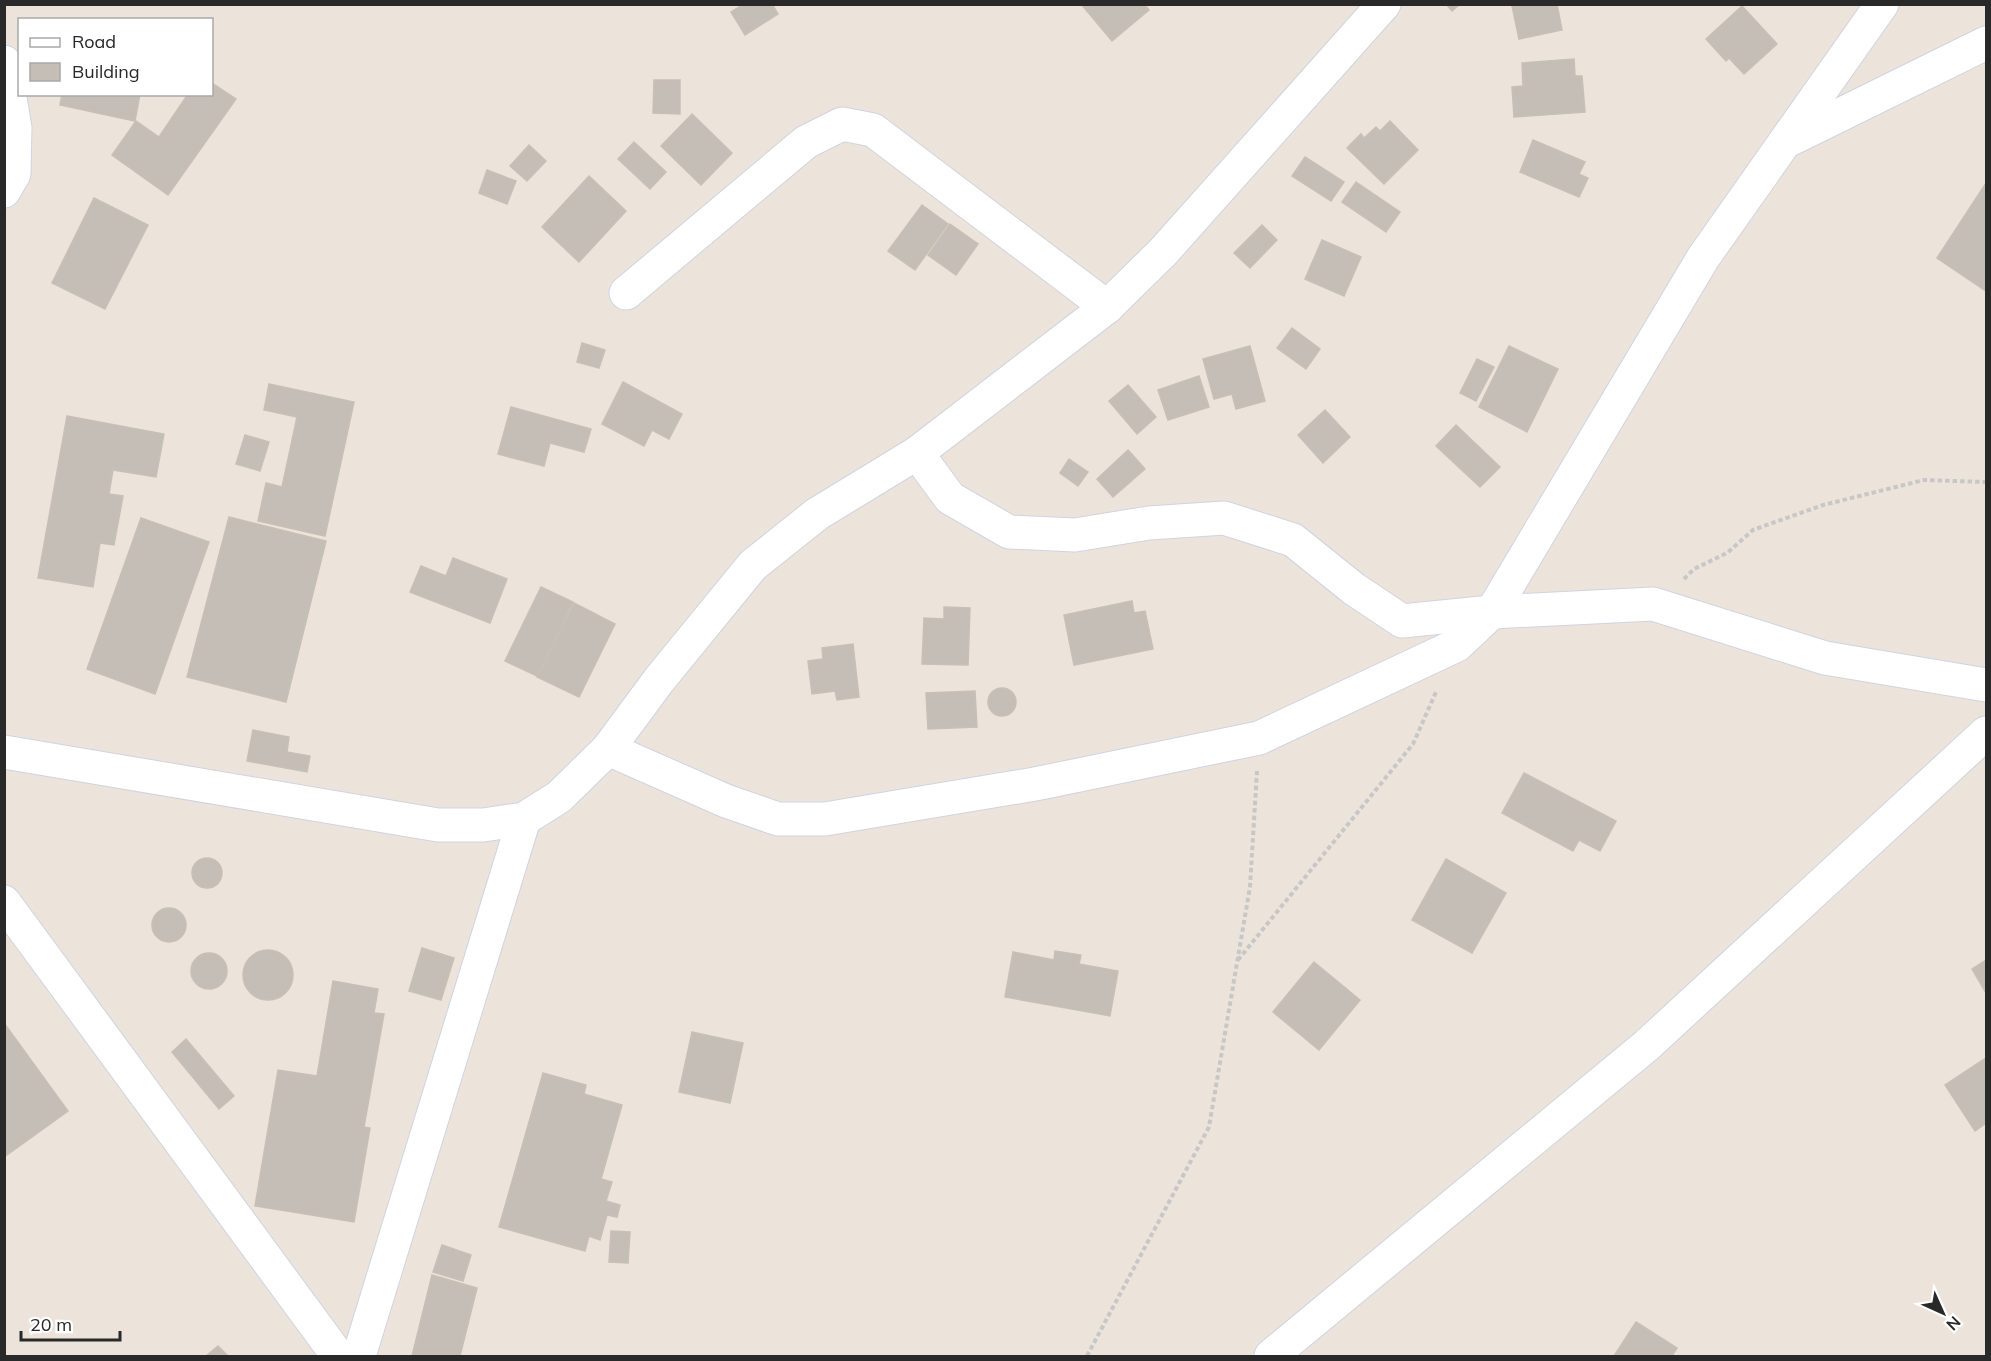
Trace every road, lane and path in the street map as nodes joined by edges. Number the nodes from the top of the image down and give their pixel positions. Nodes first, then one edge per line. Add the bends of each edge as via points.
1 (1384, 4) edge
2 (1882, 4) edge
3 (1986, 43) edge
4 (4, 62) edge
5 (1785, 142) junction
6 (4, 191) edge
7 (626, 294) dead end
8 (1107, 307) junction
9 (917, 453) junction
10 (1986, 482) edge
11 (1653, 604) junction
12 (1492, 612) junction
13 (1457, 645) junction
14 (1986, 685) edge
15 (1986, 733) edge
16 (1260, 738) junction
17 (608, 749) junction
18 (4, 752) edge
19 (524, 819) junction
20 (4, 902) edge
21 (1237, 961) junction
22 (338, 1356) edge
23 (359, 1356) edge
24 (1087, 1356) edge
25 (1271, 1356) edge

1 - 8 street via 1162,252
2 - 5 street
3 - 5 street
4 - 6 street via 15,128 14,174
5 - 12 street via 1703,258
7 - 8 street via 806,142 842,124 873,130
8 - 9 street
9 - 12 street via 950,498 1009,532 1075,535 1224,518 1293,540 1402,621
9 - 17 street via 817,514 753,565
10 - 11 path via 1924,480 1823,505 1753,530 1727,553 1694,570
11 - 12 street
11 - 14 street via 1825,658
12 - 13 street
13 - 16 street
13 - 21 path via 1413,744
15 - 25 street via 1646,1046
16 - 17 street via 1035,784 825,819 778,819 726,801
16 - 21 path via 1250,887
17 - 19 street via 559,797
18 - 19 street via 438,825 483,825
19 - 23 street
20 - 22 street
21 - 24 path via 1209,1127

